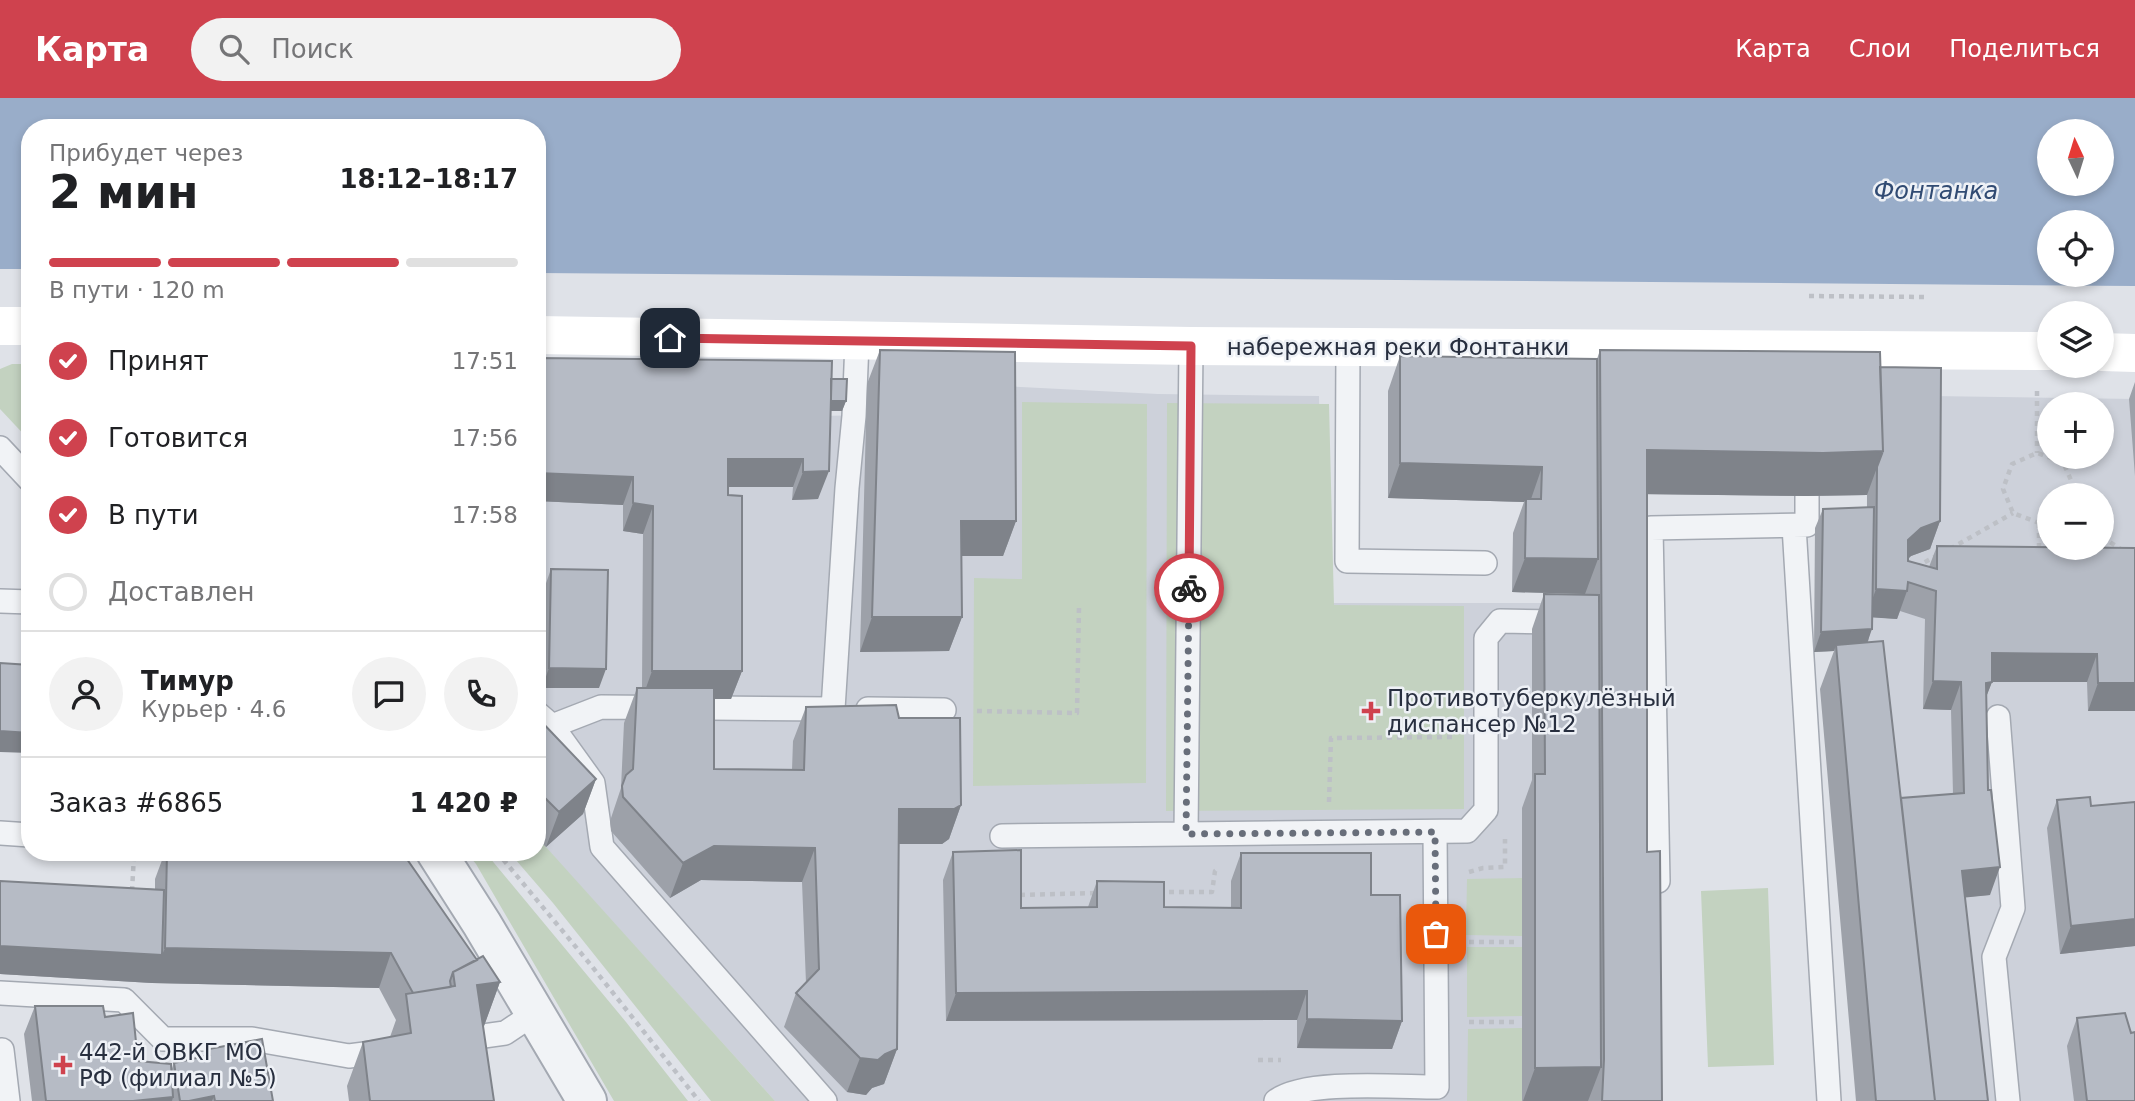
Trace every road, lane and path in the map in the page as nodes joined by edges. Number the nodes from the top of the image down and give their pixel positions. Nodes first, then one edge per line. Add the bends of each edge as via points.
1 (1808, 296) dead end
2 (1924, 297) dead end
3 (0, 326) edge
4 (21, 326) edge
5 (546, 335) edge
6 (857, 342) junction
7 (1191, 346) junction
8 (1348, 346) junction
9 (2114, 352) edge
10 (2135, 353) edge
11 (2037, 369) edge
12 (0, 447) edge
13 (2037, 453) edge
14 (21, 470) edge
15 (1807, 496) edge
16 (2013, 513) junction
17 (2037, 522) edge
18 (1794, 526) junction
19 (2114, 545) edge
20 (2124, 551) edge
21 (1485, 563) dead end
22 (1913, 569) edge
23 (0, 601) edge
24 (21, 602) edge
25 (1079, 607) dead end
26 (1559, 622) edge
27 (834, 709) junction
28 (944, 710) joint
29 (1998, 717) dead end
30 (546, 720) edge
31 (546, 721) edge
32 (1487, 737) junction
33 (1329, 832) junction
34 (1435, 832) junction
35 (0, 833) edge
36 (21, 834) edge
37 (1186, 834) junction
38 (1002, 836) dead end
39 (134, 861) edge
40 (442, 861) edge
41 (504, 861) edge
42 (1222, 867) dead end
43 (1157, 892) edge
44 (1102, 893) edge
45 (132, 894) edge
46 (1020, 895) edge
47 (1658, 905) edge
48 (1461, 942) dead end
49 (1517, 942) dead end
50 (0, 993) edge
51 (535, 1013) junction
52 (1461, 1022) dead end
53 (1518, 1022) dead end
54 (462, 1039) edge
55 (2, 1051) dead end
56 (391, 1051) edge
57 (1258, 1060) dead end
58 (1284, 1060) dead end
59 (1437, 1094) edge
60 (8, 1101) edge
61 (587, 1101) edge
62 (699, 1101) edge
63 (825, 1101) edge
64 (1276, 1101) edge
65 (1829, 1101) edge
66 (2008, 1101) edge

1 - 2 path
3 - 4 street
5 - 6 street, набережная реки Фонтанки
6 - 7 street, набережная реки Фонтанки
6 - 27 lane
7 - 8 street, набережная реки Фонтанки
7 - 37 lane
8 - 11 street, набережная реки Фонтанки
8 - 21 lane via 1347,561
9 - 10 street
12 - 14 lane
13 - 16 path via 2012,464 2003,489
15 - 18 lane via 1807,526
16 - 17 path
16 - 22 path
18 - 47 lane via 1651,528
18 - 65 lane
19 - 20 path
23 - 24 lane
25 - 28 path via 1077,712
26 - 32 lane via 1500,621 1486,638
27 - 28 lane
27 - 30 lane via 601,707
29 - 66 lane via 2013,908 1994,957
31 - 63 lane via 593,783 602,847
32 - 33 path via 1331,738
32 - 34 lane via 1486,810 1467,831
33 - 34 lane
33 - 37 lane
34 - 59 lane
35 - 36 lane
37 - 38 lane
39 - 45 path
40 - 51 street
41 - 62 path
42 - 43 path via 1215,871 1212,892
44 - 46 path
48 - 49 path
50 - 56 lane via 124,1000 163,1039 252,1039 349,1056
51 - 54 lane via 505,1033
51 - 61 street
52 - 53 path
55 - 60 lane
57 - 58 path
59 - 64 lane via 1316,1087

